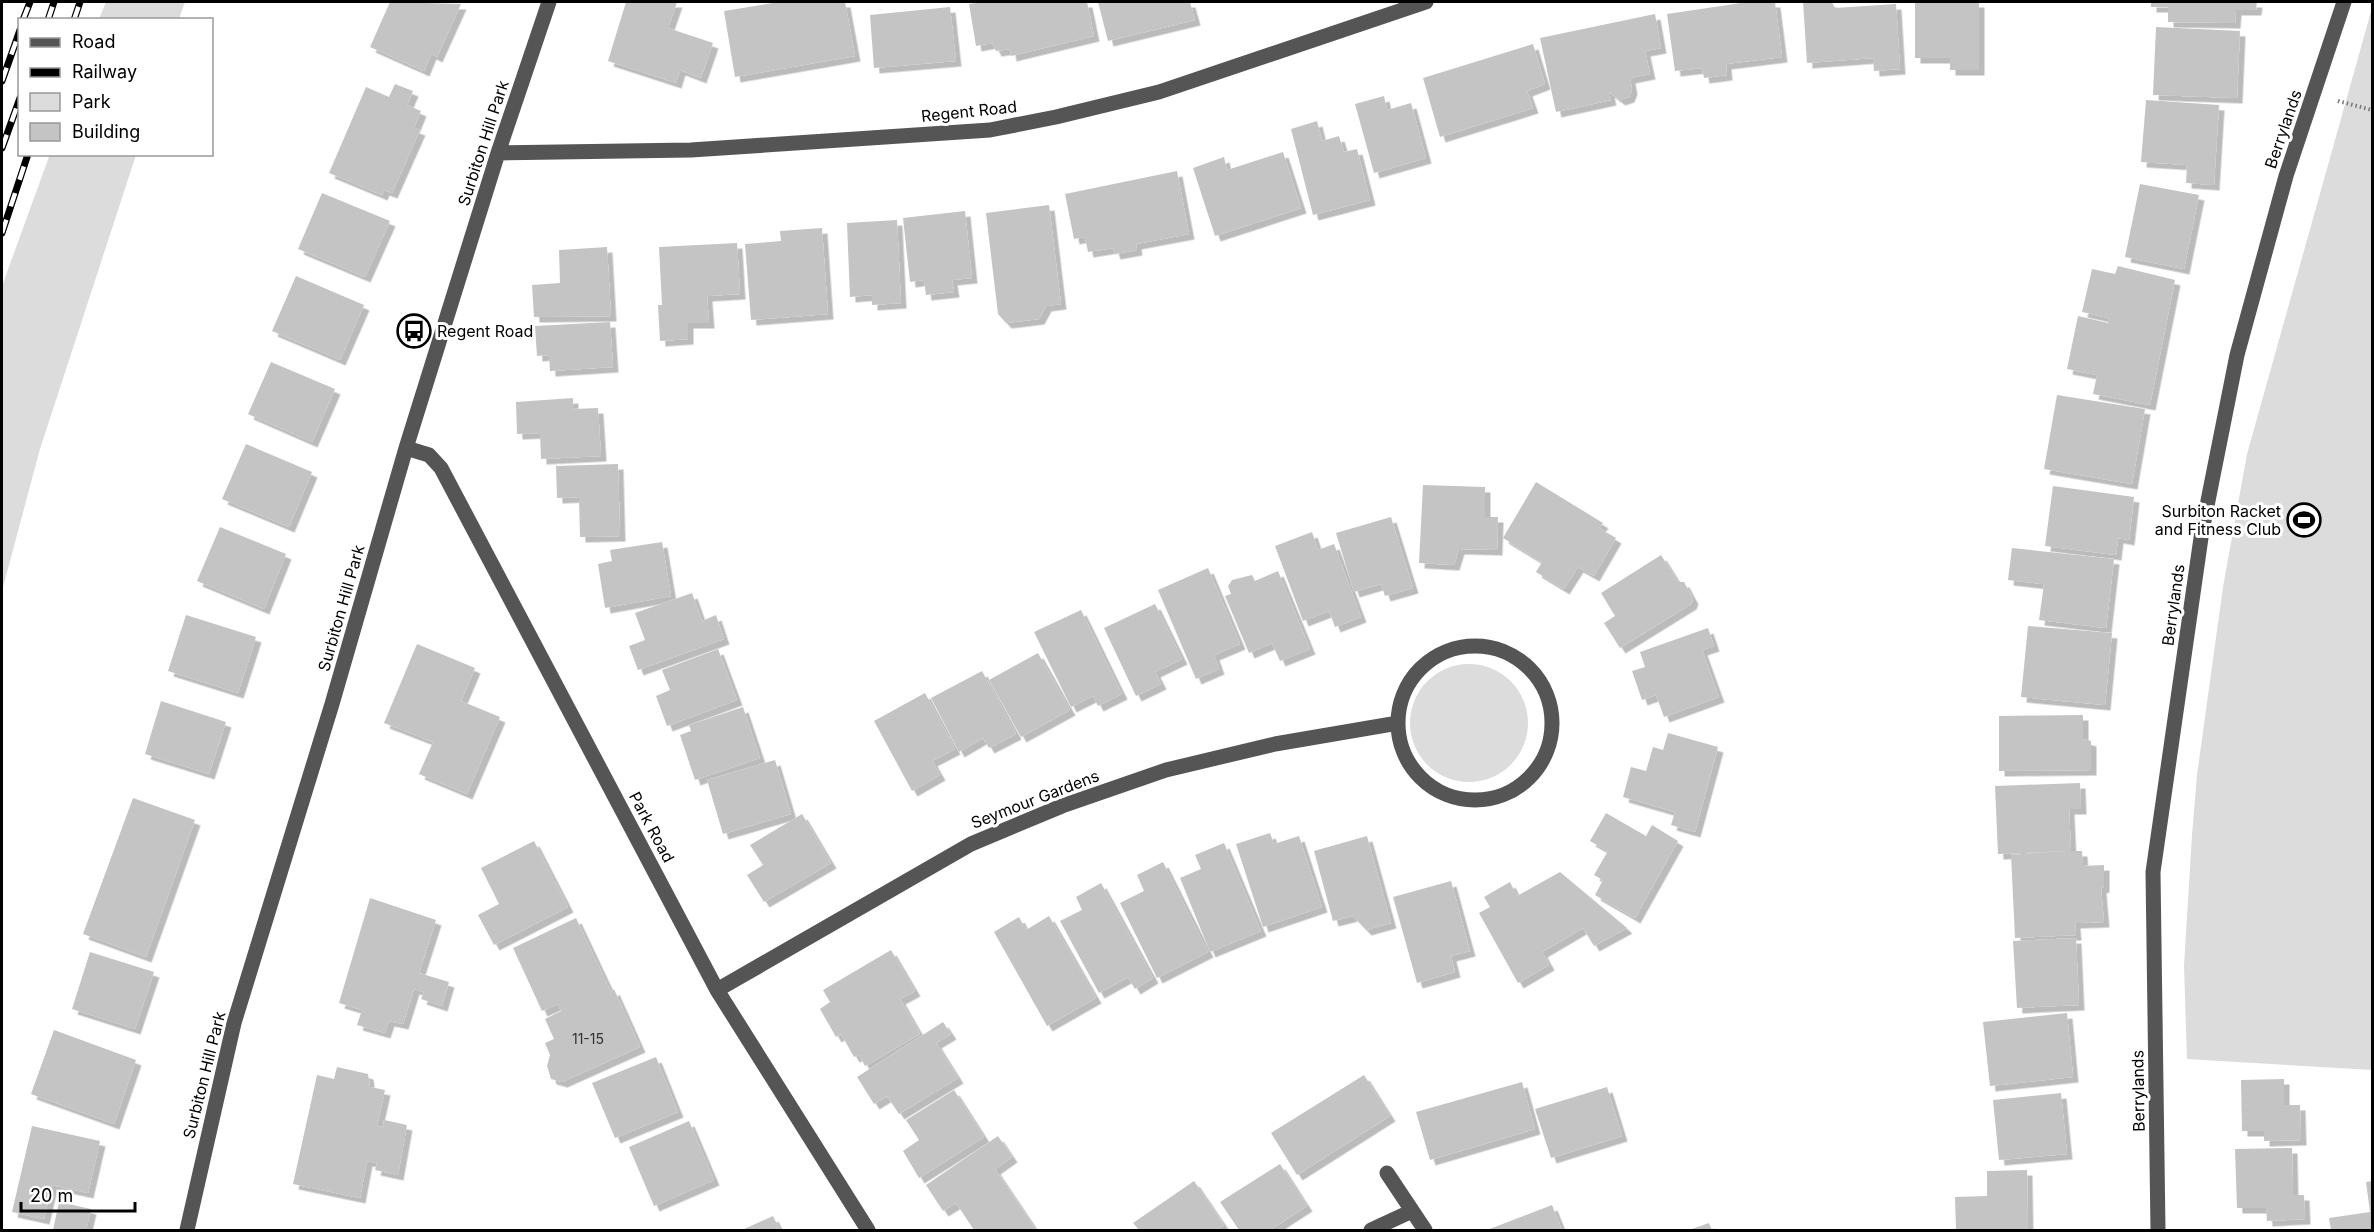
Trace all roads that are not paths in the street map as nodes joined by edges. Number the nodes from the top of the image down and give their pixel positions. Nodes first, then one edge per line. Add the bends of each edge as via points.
1 (549, 2) edge
2 (1426, 2) edge
3 (2344, 2) edge
4 (498, 153) junction
5 (406, 448) junction
6 (1398, 723) junction
7 (717, 990) junction
8 (1387, 1173) dead end
9 (1412, 1211) junction
10 (186, 1230) edge
11 (868, 1230) edge
12 (1371, 1230) edge
13 (1425, 1230) edge
14 (2157, 1230) edge

1 - 4 street, Surbiton Hill Park
2 - 4 street, Regent Road via 1160,92 990,130 691,150
3 - 14 street, Berrylands via 2286,177 2237,355 2202,531 2153,872
4 - 5 street, Surbiton Hill Park
5 - 7 street, Park Road via 429,455 456,493
5 - 10 street, Surbiton Hill Park via 234,1023
6 - 6 street via 1401,701 1410,680 1445,652 1466,646 1489,647 1510,654 1529,668 1543,686 1552,728 1548,749 1538,768 1522,784 1504,795 1473,800 1441,793 1423,781 1401,745
6 - 7 street, Seymour Gardens via 1275,744 1166,770 1062,806 971,844
7 - 11 street, Park Road
8 - 9 street
9 - 12 street
9 - 13 street

